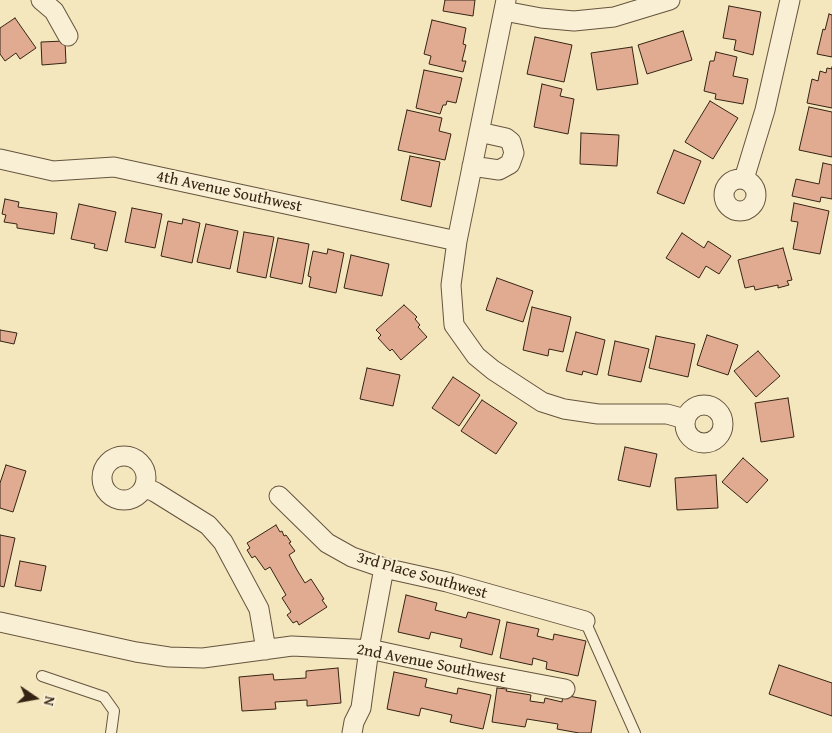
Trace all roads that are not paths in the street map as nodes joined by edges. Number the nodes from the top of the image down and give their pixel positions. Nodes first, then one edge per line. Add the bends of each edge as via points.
1 (41, 0) edge
2 (670, 0) edge
3 (790, 0) edge
4 (505, 5) edge
5 (68, 36) dead end
6 (479, 132) junction
7 (0, 159) edge
8 (472, 166) junction
9 (744, 180) dead end
10 (457, 241) junction
11 (685, 419) dead end
12 (144, 487) dead end
13 (279, 496) dead end
14 (384, 568) junction
15 (585, 621) joint
16 (0, 622) edge
17 (369, 649) junction
18 (266, 650) junction
19 (42, 676) dead end
20 (565, 689) dead end
21 (111, 733) edge
22 (352, 733) edge
23 (635, 733) edge

1 - 5 street via 54,11
2 - 4 street via 614,17 574,21 541,18
3 - 9 street via 765,110
4 - 6 street
6 - 8 street
6 - 8 street via 506,138 511,142 514,153 510,164 499,170
7 - 10 street, 4th Avenue Southwest via 53,171 114,167
8 - 10 street
10 - 11 street via 451,285 454,325 476,356 493,370 542,402 564,409 598,414 667,414
12 - 18 street via 208,525 223,542 259,609
13 - 14 street, 3rd Place Southwest via 332,547
14 - 15 street, 3rd Place Southwest via 447,582
14 - 17 street
15 - 23 lane
16 - 18 street, 2nd Avenue Southwest via 169,657 203,658
17 - 18 street, 2nd Avenue Southwest via 292,646
17 - 20 street, 2nd Avenue Southwest
17 - 22 street via 361,708
19 - 21 lane via 104,697 114,711

